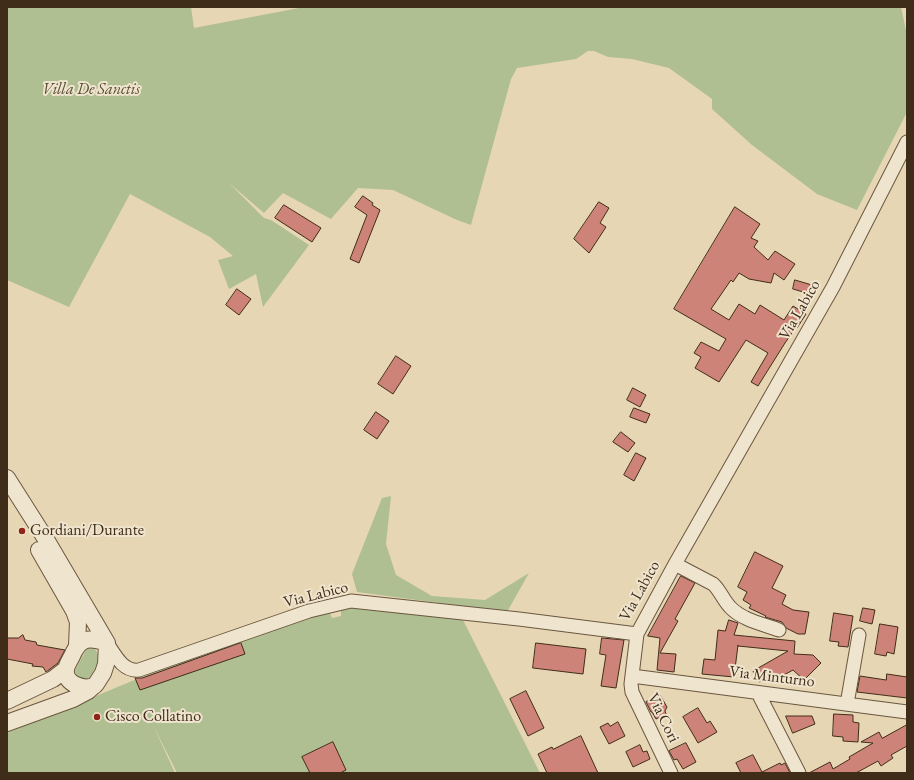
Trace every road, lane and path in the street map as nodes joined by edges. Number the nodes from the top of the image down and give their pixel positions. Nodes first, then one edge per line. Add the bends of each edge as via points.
1 (907, 142) edge
2 (7, 478) edge
3 (7, 484) edge
4 (675, 564) junction
5 (779, 630) dead end
6 (637, 634) junction
7 (859, 636) dead end
8 (107, 643) junction
9 (77, 645) junction
10 (66, 669) junction
11 (632, 676) junction
12 (94, 686) junction
13 (758, 693) junction
14 (7, 701) edge
15 (847, 704) junction
16 (907, 712) edge
17 (7, 723) edge
18 (671, 773) edge
19 (799, 773) edge

1 - 4 street, Via Labico via 833,287
2 - 8 street
3 - 9 street via 28,530 74,610 78,622
4 - 5 street via 713,584 738,614
4 - 6 street, Via Labico
6 - 8 street, Via Labico via 351,601 309,611 139,670 129,669 122,664
6 - 11 street, Via Cori
7 - 15 street
8 - 9 street via 90,639
8 - 12 street via 105,667
9 - 10 street
10 - 12 street via 68,678 75,685 86,688
10 - 14 street via 53,679
11 - 13 street, Via Minturno
11 - 18 street, Via Cori via 632,694
12 - 17 street via 83,695
13 - 15 street, Via Minturno
13 - 19 street
15 - 16 street, Via Minturno

